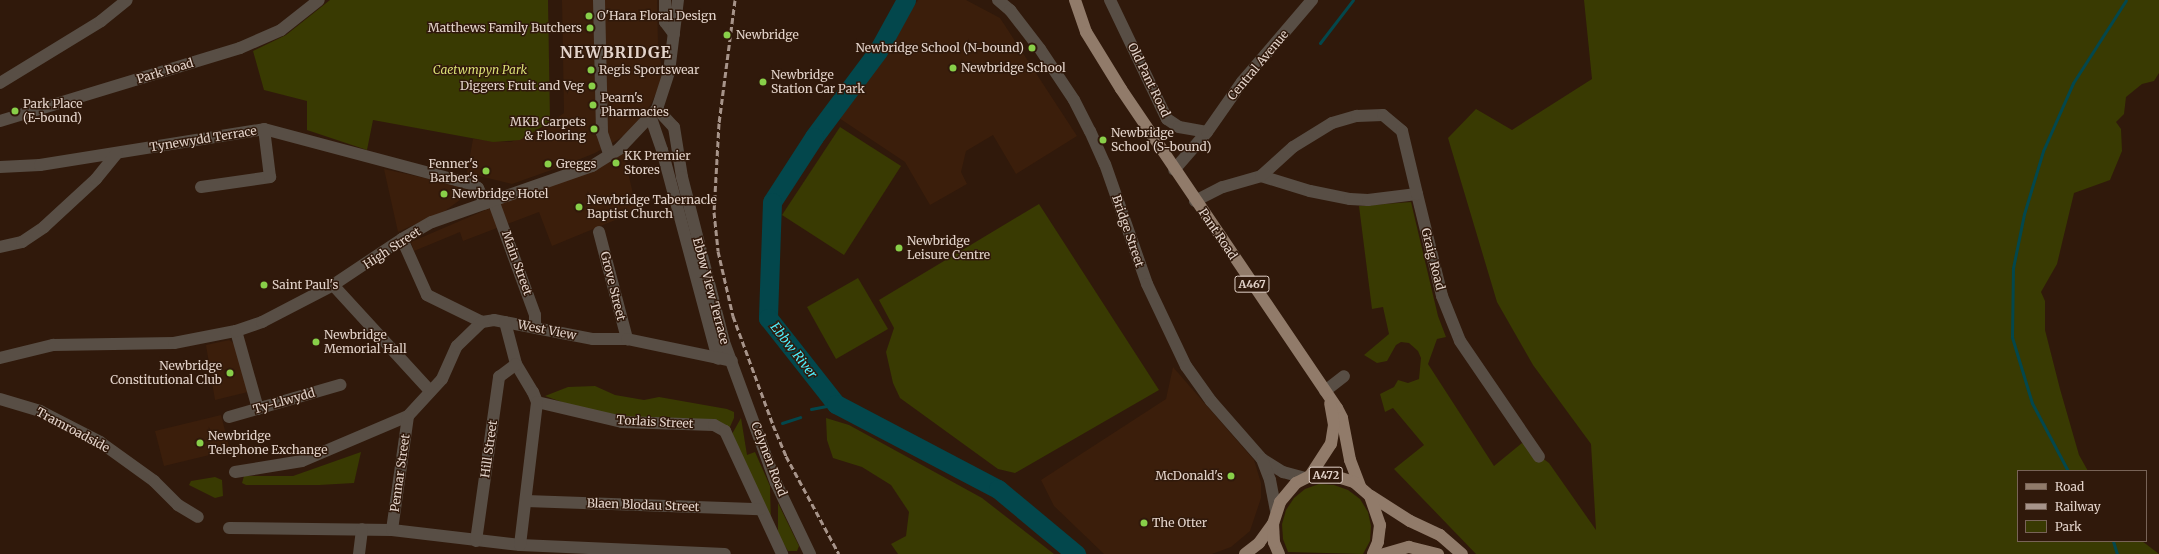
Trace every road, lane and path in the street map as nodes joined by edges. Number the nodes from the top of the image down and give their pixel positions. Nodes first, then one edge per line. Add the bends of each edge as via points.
1 (127, 0) edge
2 (319, 0) edge
3 (599, 0) edge
4 (665, 0) edge
5 (678, 0) edge
6 (998, 0) edge
7 (1075, 0) edge
8 (1110, 0) edge
9 (1312, 0) edge
10 (674, 34) junction
11 (0, 83) edge
12 (654, 114) junction
13 (0, 121) edge
14 (264, 129) junction
15 (1207, 132) junction
16 (117, 154) junction
17 (610, 156) junction
18 (0, 167) edge
19 (1174, 170) junction
20 (1260, 176) junction
21 (201, 187) dead end
22 (1417, 194) junction
23 (489, 201) junction
24 (1196, 201) junction
25 (599, 232) dead end
26 (402, 239) junction
27 (0, 247) edge
28 (333, 285) junction
29 (482, 322) junction
30 (505, 322) junction
31 (536, 327) junction
32 (236, 331) junction
33 (627, 339) junction
34 (0, 358) edge
35 (718, 359) junction
36 (732, 362) junction
37 (516, 364) junction
38 (1344, 376) dead end
39 (340, 385) dead end
40 (430, 391) junction
41 (1327, 394) junction
42 (0, 399) edge
43 (537, 402) junction
44 (258, 409) junction
45 (408, 416) junction
46 (229, 417) dead end
47 (1539, 456) dead end
48 (1262, 459) junction
49 (235, 472) dead end
50 (1308, 477) junction
51 (1360, 486) junction
52 (1370, 496) junction
53 (526, 501) junction
54 (760, 509) junction
55 (1276, 510) junction
56 (198, 517) dead end
57 (1272, 524) junction
58 (229, 528) dead end
59 (362, 529) junction
60 (392, 530) junction
61 (476, 541) junction
62 (520, 545) junction
63 (359, 554) edge
64 (725, 554) edge
65 (782, 554) edge
66 (810, 554) edge
67 (1245, 554) edge
68 (1279, 554) edge
69 (1373, 554) edge
70 (1384, 554) edge
71 (1438, 554) edge
72 (1462, 554) edge

1 - 11 street via 101,21
2 - 13 street, Park Road via 281,30 240,48
3 - 17 street via 602,133
4 - 10 street via 665,22
5 - 10 street, High Street
6 - 48 street, Bridge Street via 1040,49 1086,121 1104,161 1147,284 1186,366 1211,401
7 - 19 main road, A467 via 1086,32
8 - 15 street, Old Pant Road via 1167,119 1179,127
9 - 15 street, Central Avenue via 1242,82
10 - 12 street, High Street via 669,72
12 - 17 street, High Street
12 - 35 street
12 - 36 street, Ebbw View Terrace via 674,126 682,178 712,303
14 - 16 street, Tynewydd Terrace
14 - 21 street via 270,177
14 - 23 street, Tynewydd Terrace via 471,184
15 - 19 street
16 - 18 street, Tynewydd Terrace via 40,165
16 - 27 street via 96,179 44,227 22,242
17 - 23 street, High Street via 592,166
19 - 24 main road, Pant Road / A467
20 - 22 street via 1310,191 1350,199
20 - 22 street, Graig Road via 1293,148 1332,123 1357,116 1383,115 1402,131
20 - 24 street via 1223,187
22 - 47 street, Graig Road via 1442,296 1460,341
23 - 26 street, High Street via 432,222
23 - 31 street, Main Street via 535,315
24 - 41 main road, Pant Road / A467
25 - 33 street, Grove Street
26 - 28 street, High Street
26 - 29 street, West View via 427,295
28 - 32 street, High Street via 262,322
28 - 40 street
29 - 30 street, West View
29 - 40 street via 457,346 442,379
30 - 31 street, West View
30 - 37 street
31 - 33 street, West View via 594,339
32 - 34 street, High Street via 174,343 53,344
32 - 44 street
33 - 35 street, West View
35 - 36 street, West View
36 - 66 street, Celynen Road via 776,483
37 - 43 street
37 - 61 street, Hill Street via 499,377
38 - 41 street
39 - 44 street, Ty-Llwydd
40 - 45 street
41 - 50 main road, Pant Road / A467 via 1334,425 1331,444
41 - 51 main road, Pant Road / A467 via 1340,412 1350,460
42 - 56 street, Tramroadside via 40,411 100,442 154,481 178,505
43 - 53 street
43 - 54 street, Torlais Street via 622,422 714,425 725,431
44 - 46 street, Ty-Llwydd
45 - 49 street via 302,461
45 - 60 street, Pennar Street
48 - 50 street, Bridge Street via 1280,470
48 - 55 street, Bridge Street via 1270,480
50 - 51 main road, A472 via 1338,476
50 - 55 main road, A472 via 1290,489
51 - 52 main road, A472
52 - 69 main road, A472 via 1380,524 1378,542
52 - 72 main road via 1405,518 1440,535
53 - 54 street, Blaen Blodau Street
53 - 62 street
54 - 65 street, Torlais Street
55 - 57 main road, A472
57 - 67 main road, A472
57 - 68 main road, A472 via 1274,542
58 - 59 street
59 - 60 street
59 - 63 street
60 - 61 street
61 - 62 street
62 - 64 street
70 - 71 main road via 1409,547

